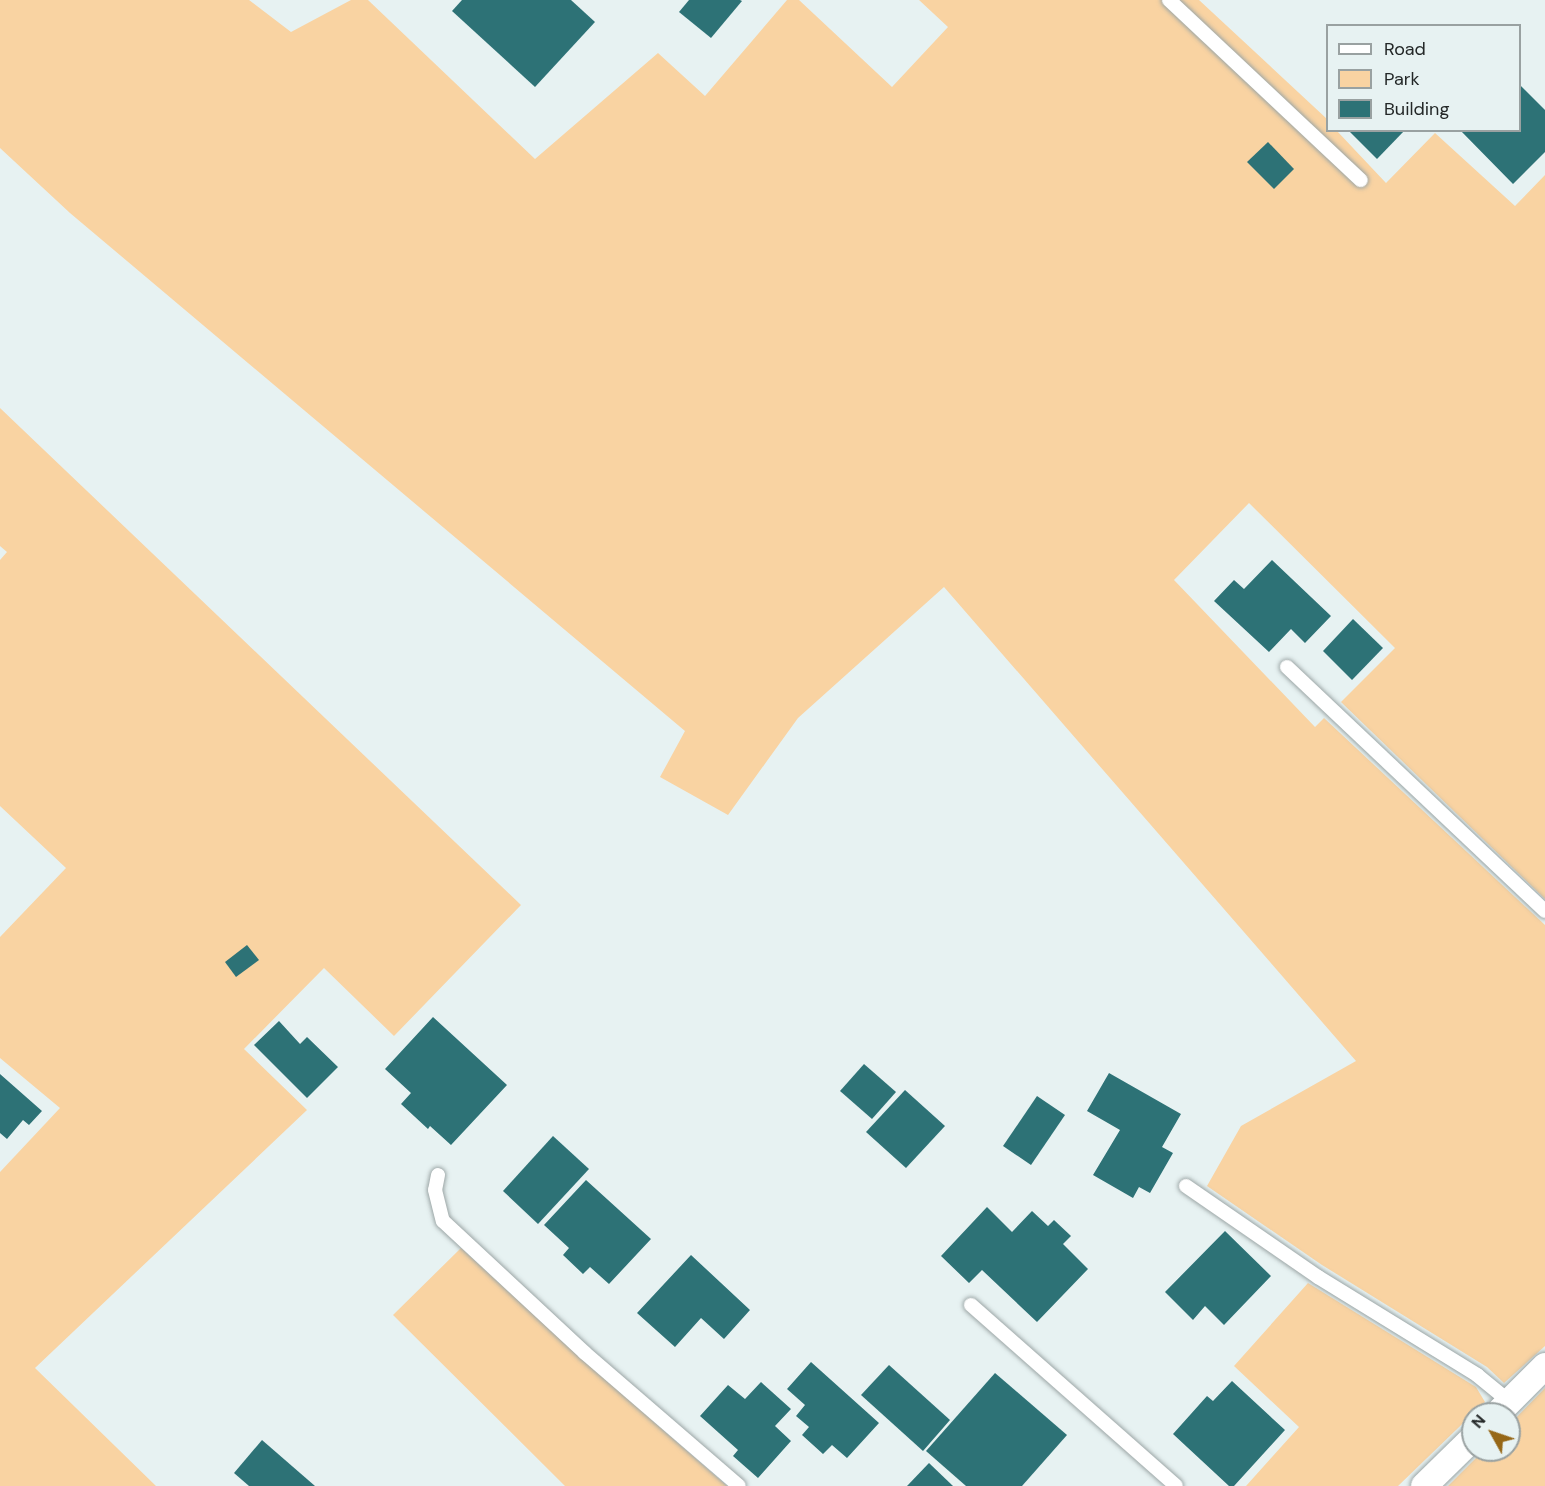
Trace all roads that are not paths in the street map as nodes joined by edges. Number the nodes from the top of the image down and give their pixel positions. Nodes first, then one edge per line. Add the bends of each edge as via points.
1 (1169, 0) edge
2 (1361, 180) dead end
3 (1287, 667) dead end
4 (1545, 911) edge
5 (438, 1174) dead end
6 (1185, 1186) dead end
7 (971, 1305) dead end
8 (1545, 1366) edge
9 (1499, 1402) edge
10 (1510, 1402) edge
11 (1461, 1450) edge
12 (739, 1486) edge
13 (1176, 1486) edge
14 (1424, 1486) edge

1 - 2 lane
3 - 4 lane
5 - 12 lane via 435,1190 443,1221 585,1353
6 - 9 lane via 1318,1277 1477,1375
7 - 13 lane
8 - 10 street
11 - 14 street

